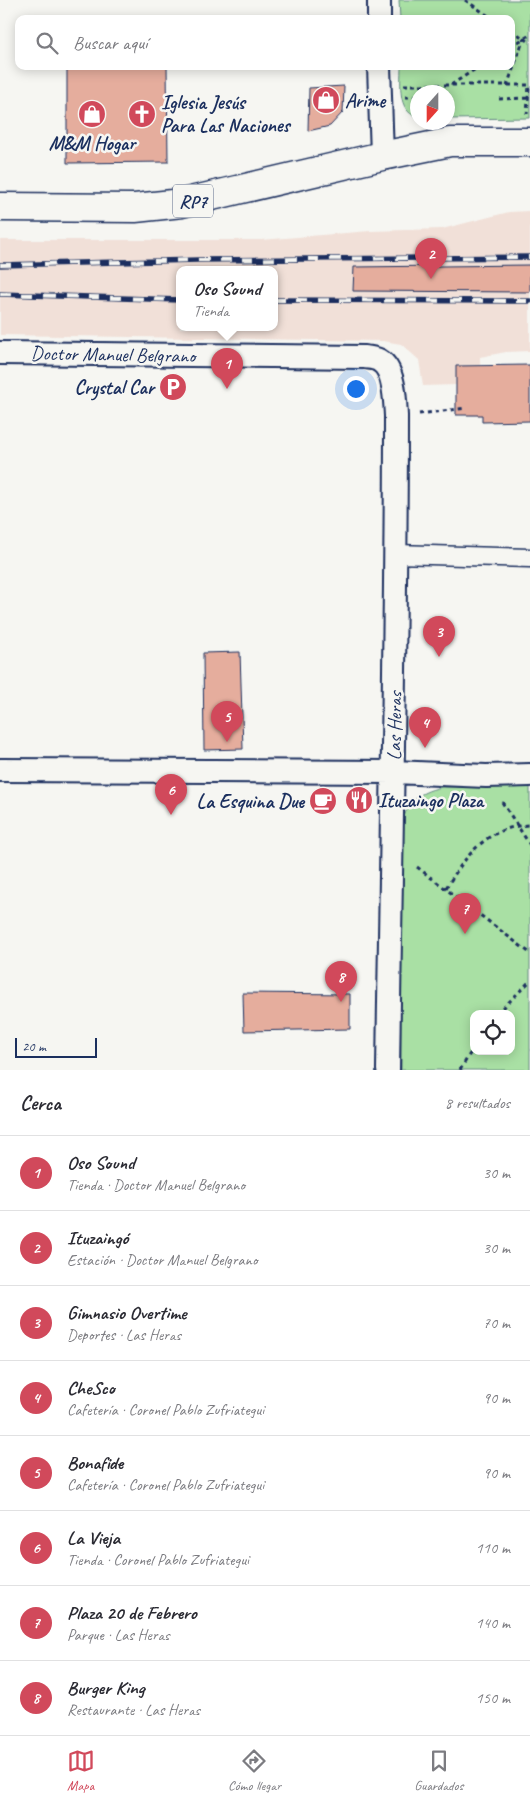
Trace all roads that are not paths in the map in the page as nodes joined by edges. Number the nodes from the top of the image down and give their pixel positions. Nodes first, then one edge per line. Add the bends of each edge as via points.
1 (379, 0) edge
2 (379, 15) edge
3 (379, 75) edge
4 (527, 142) edge
5 (382, 156) junction
6 (0, 207) edge
7 (0, 353) edge
8 (393, 382) joint
9 (396, 554) junction
10 (530, 558) edge
11 (0, 770) edge
12 (394, 772) junction
13 (530, 775) edge
14 (388, 1070) edge

1 - 2 street
3 - 5 street
4 - 5 main road, RP7 via 450,142
5 - 6 main road, RP7 via 182,203 136,208
7 - 8 street, Doctor Manuel Belgrano via 365,356 380,360
8 - 9 street, Las Heras
9 - 10 street
9 - 12 street, Las Heras
11 - 12 street
12 - 13 street
12 - 14 street, Las Heras

